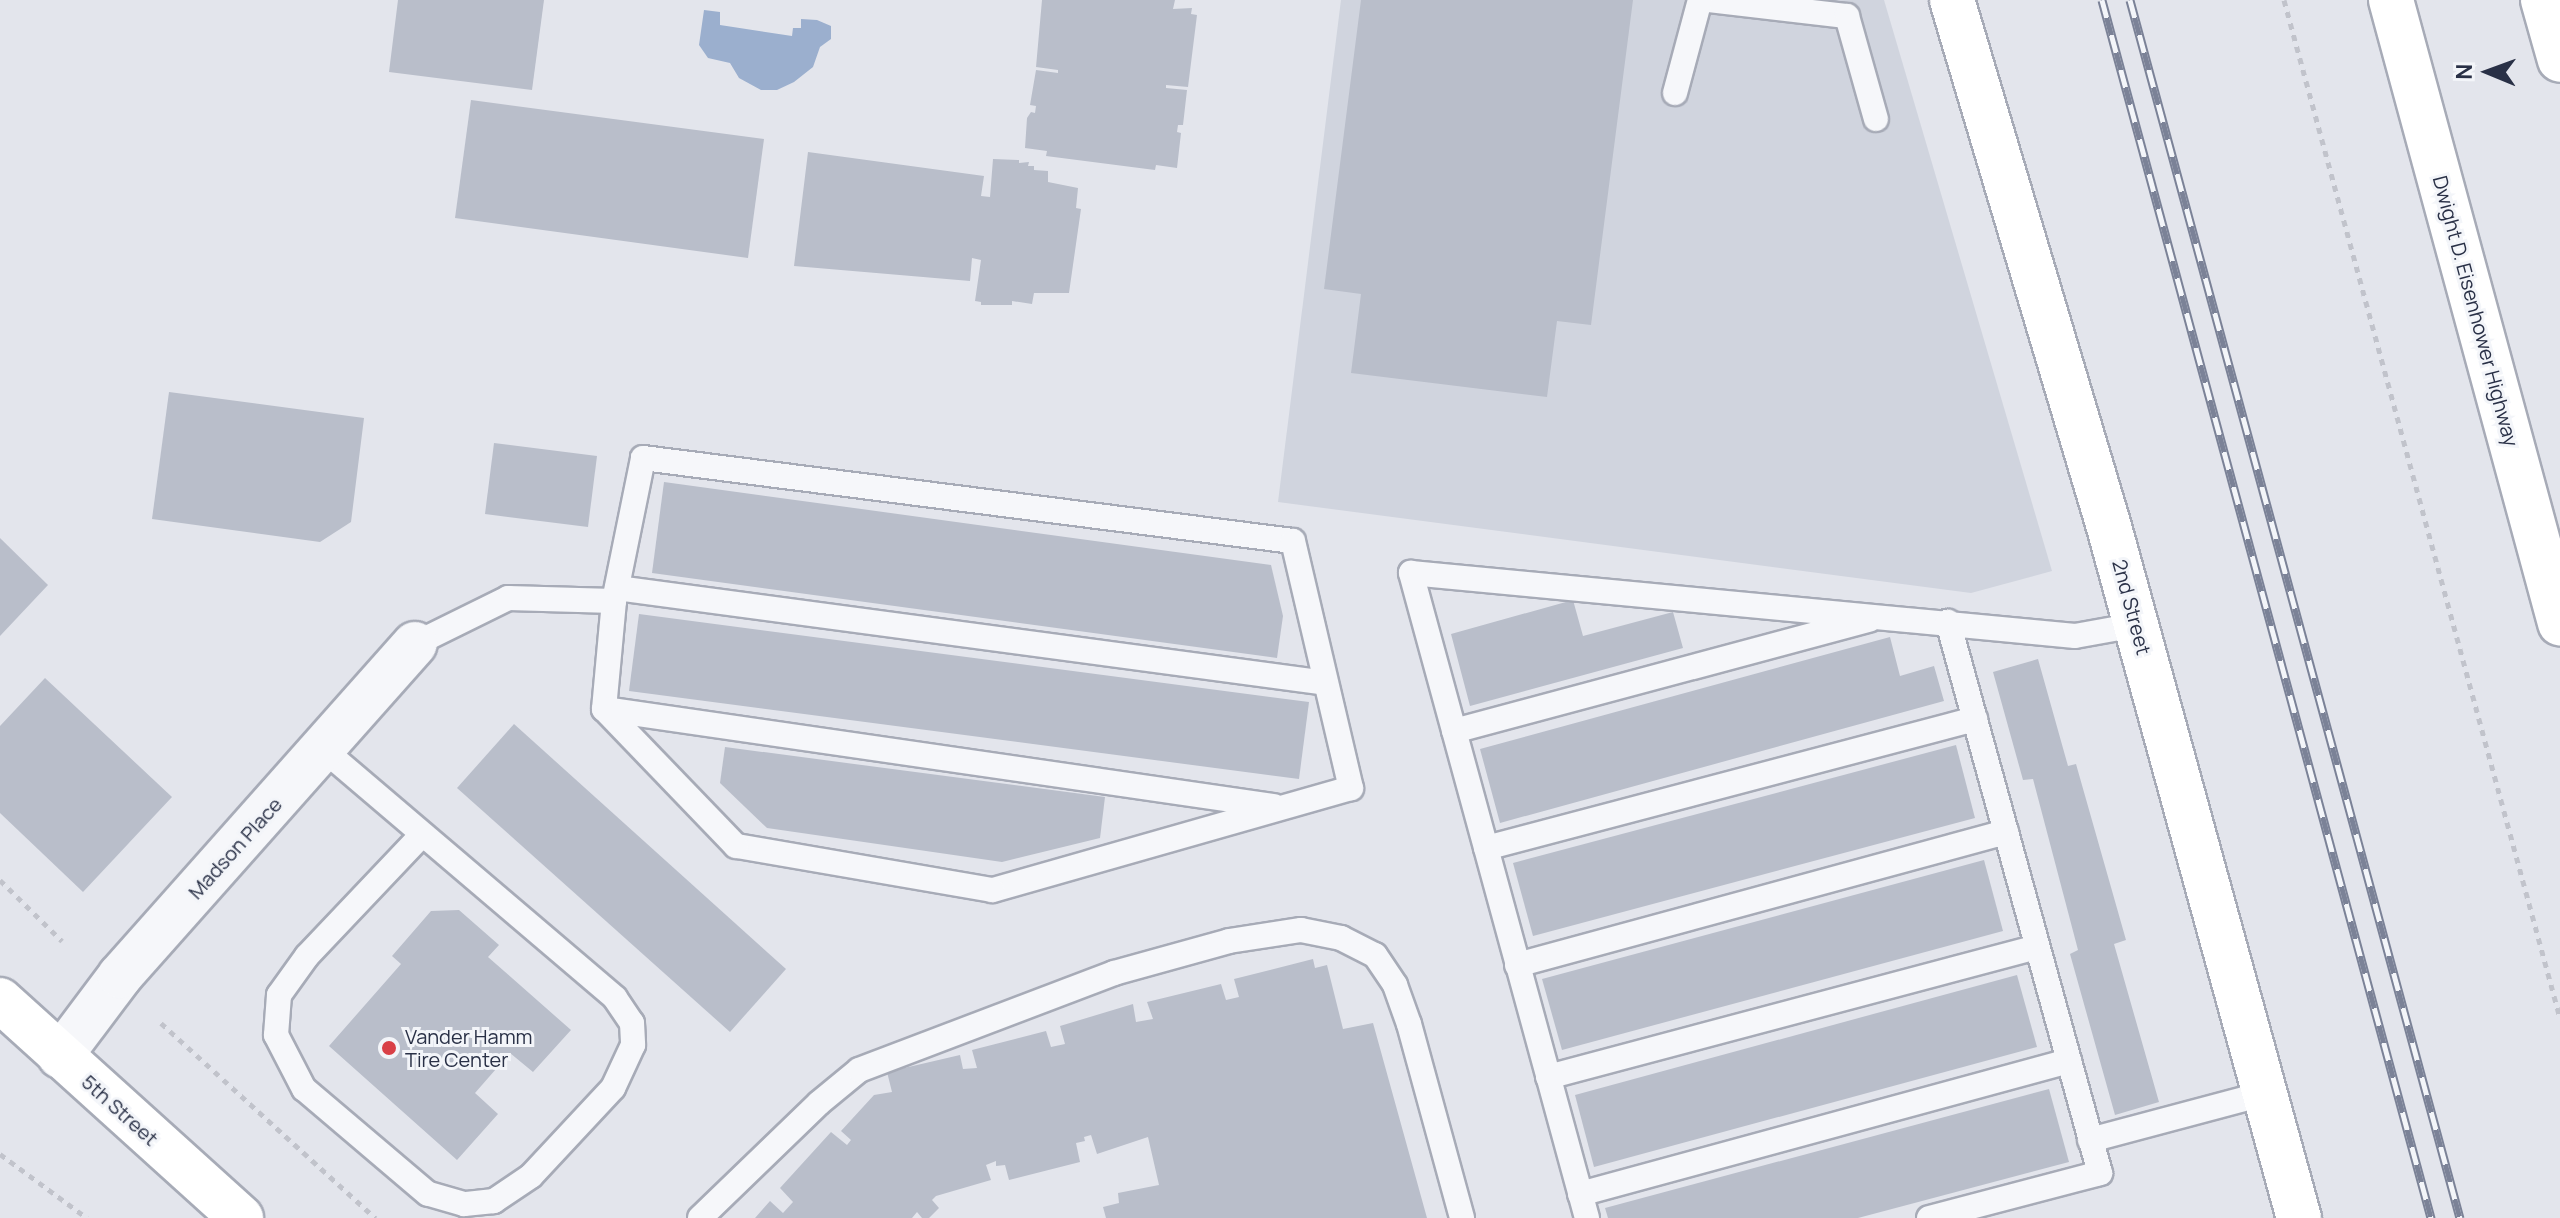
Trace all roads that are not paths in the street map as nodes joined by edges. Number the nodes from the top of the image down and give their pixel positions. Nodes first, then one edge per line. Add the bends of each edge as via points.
1 (1700, 0) edge
2 (1708, 0) edge
3 (1952, 0) edge
4 (2391, 0) edge
5 (2543, 0) edge
6 (2560, 60) edge
7 (1675, 93) dead end
8 (1876, 119) dead end
9 (615, 594) junction
10 (1885, 616) junction
11 (1948, 622) junction
12 (2560, 623) edge
13 (2136, 625) junction
14 (415, 644) joint
15 (1326, 683) junction
16 (604, 709) junction
17 (1975, 719) junction
18 (1454, 731) junction
19 (324, 750) junction
20 (1282, 808) junction
21 (2006, 832) junction
22 (422, 835) junction
23 (1486, 848) junction
24 (2037, 947) junction
25 (1517, 965) junction
26 (0, 1000) edge
27 (60, 1056) junction
28 (2069, 1061) junction
29 (1548, 1077) junction
30 (2267, 1093) junction
31 (2090, 1140) junction
32 (1580, 1194) junction
33 (241, 1218) edge
34 (700, 1218) edge
35 (1462, 1218) edge
36 (1587, 1218) edge
37 (1929, 1218) edge
38 (2299, 1218) edge

1 - 7 lane
2 - 8 lane via 1847,16
3 - 13 main road, 2nd Street
4 - 12 main road, Dwight D. Eisenhower Highway
5 - 6 main road
9 - 14 lane via 508,598
9 - 15 lane
9 - 15 lane via 643,458 1293,541
9 - 16 lane
10 - 11 lane
10 - 18 lane
10 - 18 lane via 1411,573
11 - 13 lane via 2075,636
11 - 17 lane
13 - 30 main road, 2nd Street
14 - 19 street, Madson Place
15 - 20 lane via 1351,788
16 - 20 lane
16 - 20 lane via 736,846 992,890
17 - 21 lane
17 - 23 lane
18 - 23 lane
19 - 22 lane
19 - 27 street, Madson Place via 120,976
21 - 24 lane
21 - 25 lane
22 - 22 lane via 615,998 632,1023 633,1045 613,1088 531,1176 494,1201 464,1204 428,1194 304,1089 276,1035 279,995 288,982
23 - 25 lane
24 - 28 lane
24 - 29 lane
25 - 29 lane
26 - 27 main road, 5th Street
27 - 33 main road, 5th Street
28 - 31 lane
28 - 32 lane
29 - 32 lane
30 - 31 lane
30 - 38 main road, 2nd Street
31 - 37 lane via 2100,1173
32 - 36 lane
34 - 35 lane via 859,1070 1114,973 1229,941 1301,930 1341,938 1375,955 1395,985

